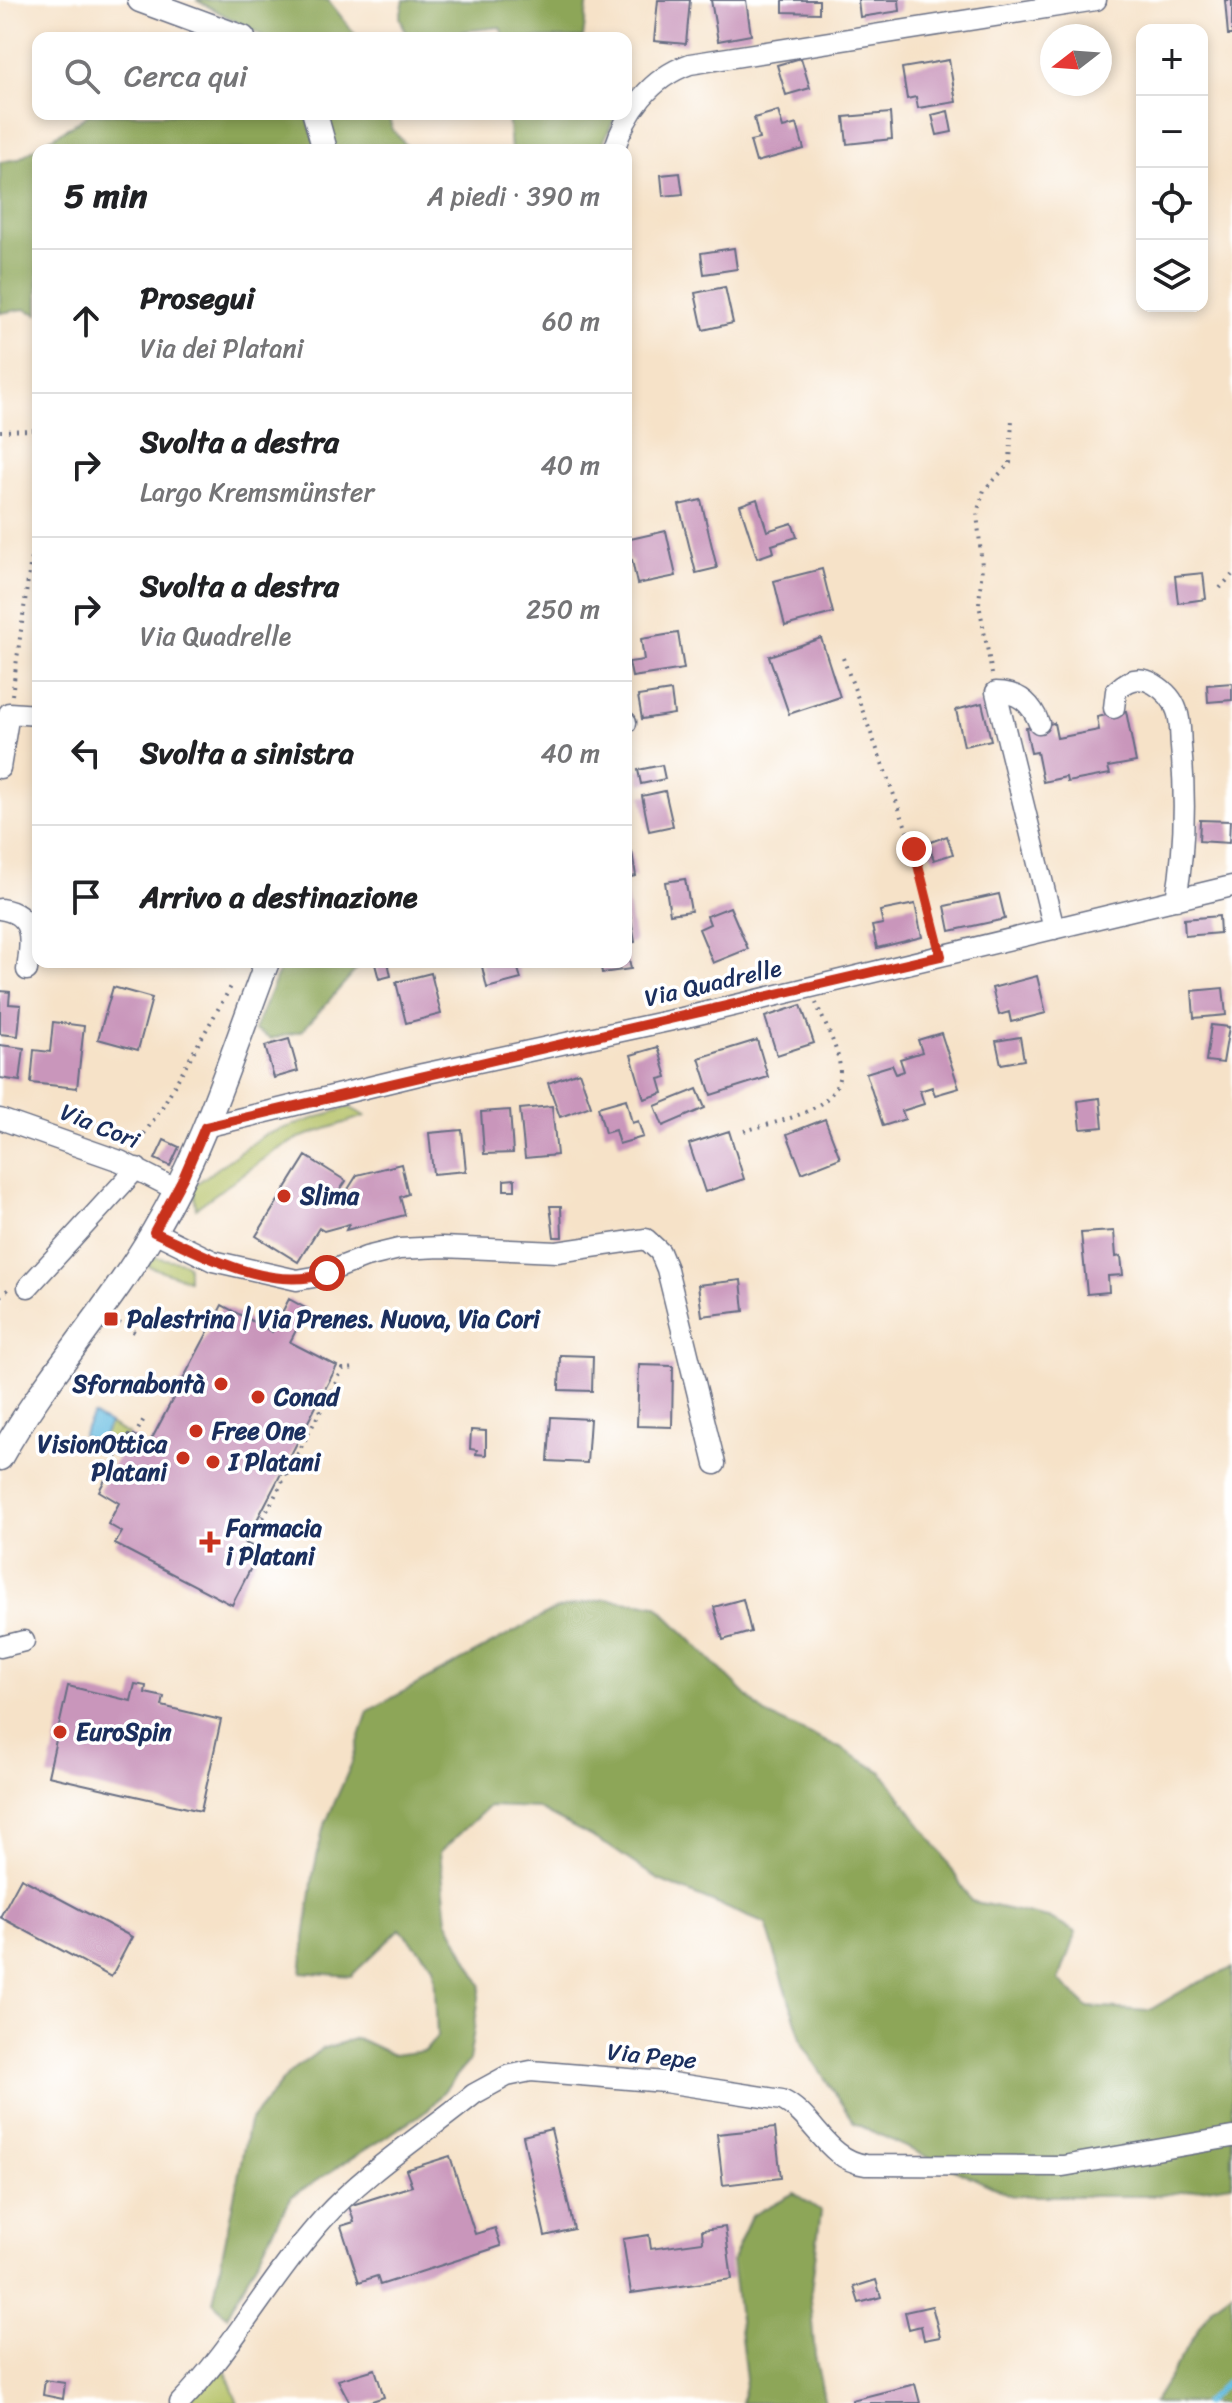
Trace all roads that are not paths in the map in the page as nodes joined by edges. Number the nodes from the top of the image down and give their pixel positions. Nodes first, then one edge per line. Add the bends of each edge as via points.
1 (140, 0) edge
2 (1096, 0) edge
3 (227, 32) edge
4 (632, 110) edge
5 (317, 120) edge
6 (626, 120) edge
7 (323, 144) edge
8 (616, 144) edge
9 (1114, 708) dead end
10 (32, 715) edge
11 (1039, 723) dead end
12 (0, 768) edge
13 (1232, 886) edge
14 (1176, 900) junction
15 (0, 909) edge
16 (1054, 929) junction
17 (265, 968) edge
18 (27, 970) dead end
19 (0, 1119) edge
20 (205, 1127) junction
21 (131, 1166) junction
22 (177, 1190) junction
23 (154, 1232) junction
24 (28, 1287) dead end
25 (0, 1458) edge
26 (715, 1464) dead end
27 (24, 1641) dead end
28 (0, 1647) edge
29 (1232, 2137) edge
30 (180, 2403) edge

1 - 3 main road
2 - 4 street via 690,64 665,76
5 - 7 main road
6 - 8 street
9 - 14 street via 1116,691 1134,679 1166,691 1178,711 1186,797
10 - 12 street via 9,713
11 - 16 street via 1031,705 1019,696 996,692
13 - 14 street, Via Quadrelle
14 - 16 street, Via Quadrelle
15 - 18 street via 25,921 30,938
16 - 20 street, Via Quadrelle
17 - 20 main road
19 - 21 street, Via Cori
20 - 22 main road
21 - 22 street, Via Cori
21 - 24 street
22 - 23 main road
23 - 25 main road
23 - 26 street via 213,1261 297,1280 399,1249 545,1253 640,1238 652,1242 670,1279
27 - 28 street
29 - 30 street, Via Pepe via 1063,2166 866,2165 841,2156 782,2100 665,2082 515,2073 474,2094 335,2206

